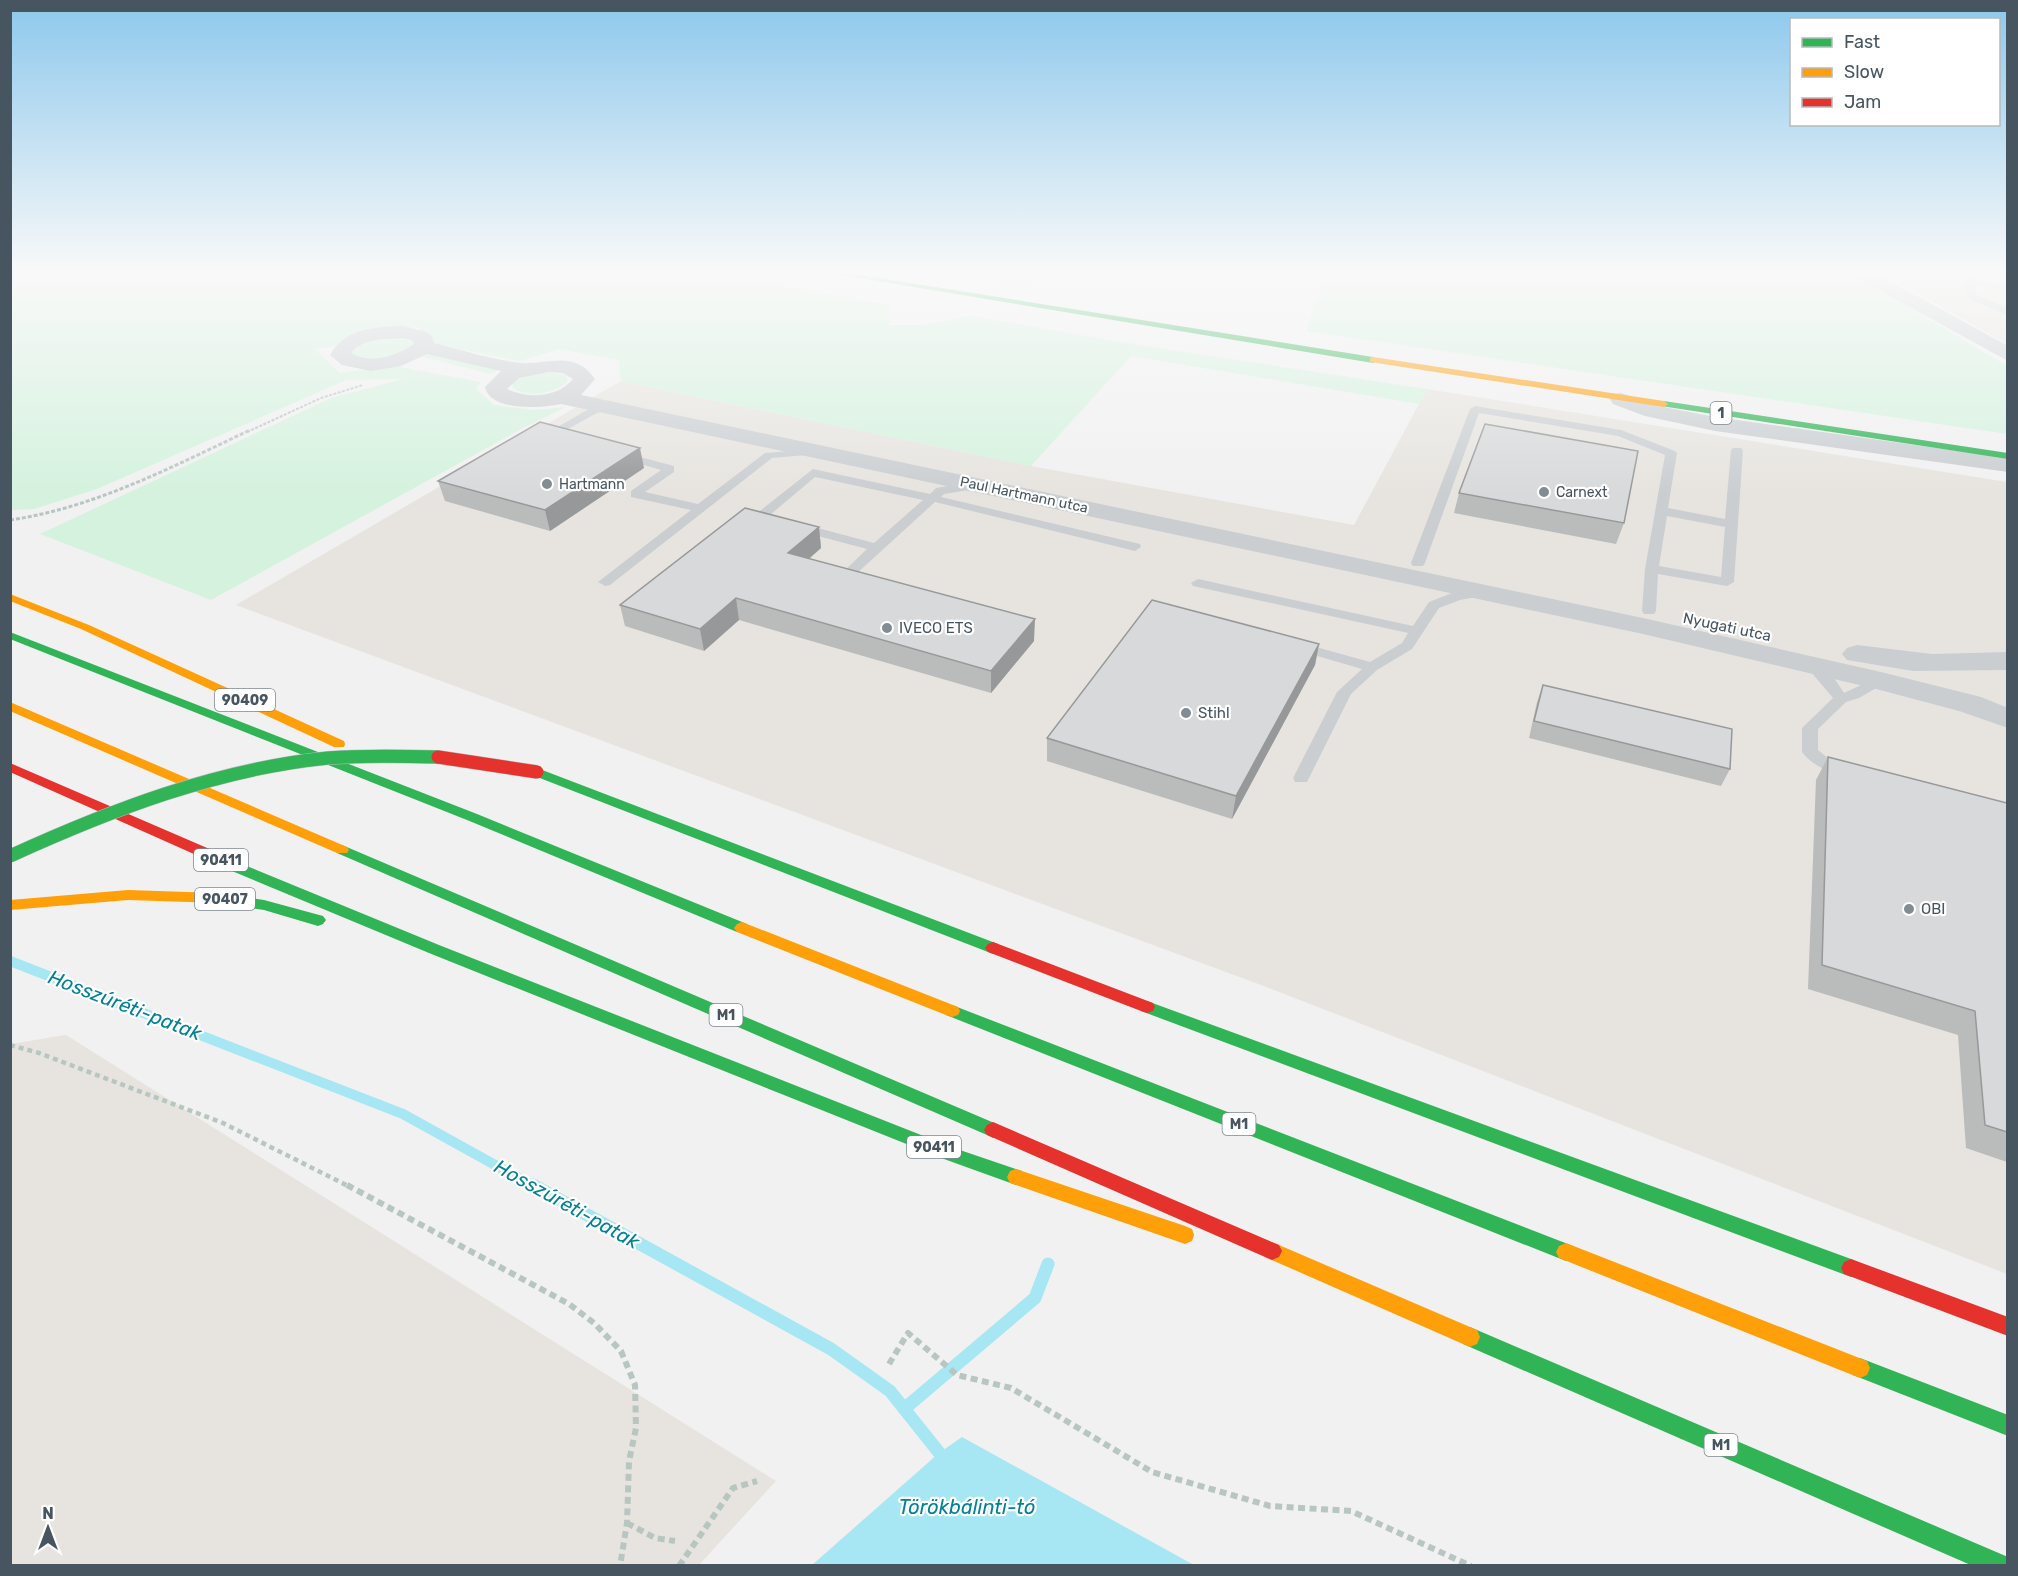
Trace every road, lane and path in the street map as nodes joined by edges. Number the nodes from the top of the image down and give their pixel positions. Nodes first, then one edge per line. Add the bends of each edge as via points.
1 (344, 348) edge
2 (422, 348) edge
3 (425, 348) edge
4 (1300, 348) edge
5 (1994, 348) edge
6 (2007, 355) edge
7 (405, 358) junction
8 (522, 369) junction
9 (500, 381) junction
10 (367, 384) dead end
11 (569, 392) junction
12 (1622, 399) junction
13 (607, 406) junction
14 (1820, 428) junction
15 (570, 442) edge
16 (1956, 444) joint
17 (762, 446) junction
18 (2007, 449) edge
19 (1737, 450) dead end
20 (604, 451) edge
21 (2007, 456) edge
22 (2007, 465) edge
23 (935, 488) junction
24 (700, 508) junction
25 (1662, 511) junction
26 (10, 520) edge
27 (1731, 524) junction
28 (1135, 547) dead end
29 (877, 548) junction
30 (1652, 569) junction
31 (1431, 571) junction
32 (850, 572) edge
33 (605, 582) dead end
34 (1198, 584) dead end
35 (1484, 593) junction
36 (10, 597) edge
37 (1434, 605) junction
38 (1649, 611) junction
39 (1418, 631) junction
40 (10, 635) edge
41 (1284, 642) edge
42 (2007, 661) edge
43 (1812, 666) junction
44 (1372, 667) junction
45 (1881, 681) junction
46 (1841, 699) junction
47 (10, 706) edge
48 (2007, 719) edge
49 (10, 767) edge
50 (1857, 772) edge
51 (1300, 778) dead end
52 (472, 817) junction
53 (10, 856) edge
54 (10, 904) edge
55 (434, 949) junction
56 (10, 1045) edge
57 (1196, 1239) dead end
58 (1263, 1263) dead end
59 (1441, 1325) junction
60 (2007, 1327) edge
61 (889, 1364) dead end
62 (2007, 1426) edge
63 (757, 1481) dead end
64 (627, 1523) junction
65 (675, 1541) dead end
66 (620, 1566) edge
67 (679, 1566) edge
68 (1472, 1566) edge
69 (2001, 1566) edge

1 - 7 street via 340,355 358,364
2 - 7 street
3 - 8 street
4 - 12 main road, 1
5 - 6 street
7 - 9 street
8 - 9 street
8 - 11 street via 548,366 579,372 584,379
9 - 11 street via 497,392 507,398 538,401
10 - 26 path via 304,404 192,458 88,501
11 - 13 street, Paul Hartmann utca
11 - 31 street, Paul Hartmann utca
12 - 14 main road, 1
12 - 22 street via 1653,411 1715,424
13 - 15 lane via 548,436
13 - 17 street, Paul Hartmann utca
14 - 16 main road, 1
14 - 21 main road, 1
16 - 18 street
17 - 23 street, Paul Hartmann utca via 818,452
17 - 24 lane
19 - 27 lane
20 - 24 lane via 670,469 635,494
23 - 28 lane
23 - 29 lane
23 - 29 lane via 813,473 760,517
23 - 31 street, Paul Hartmann utca via 977,485
24 - 33 lane
25 - 27 lane
25 - 30 lane
25 - 31 lane via 1671,453 1621,433 1474,409
27 - 30 lane via 1727,582
29 - 32 lane
30 - 38 lane
31 - 35 street, Paul Hartmann utca
31 - 37 lane
31 - 38 street, Nyugati utca
34 - 39 lane
35 - 37 lane via 1457,596
35 - 43 street, Nyugati utca
36 - 52 main road, 90409 via 85,627 386,765
37 - 39 lane
38 - 42 street, Nyugati utca via 1893,662 1958,665
39 - 44 lane via 1407,646
40 - 52 main road, M1
41 - 44 lane
43 - 45 street, Nyugati utca
43 - 46 lane
44 - 51 lane via 1345,692
45 - 46 lane
45 - 48 street, Nyugati utca via 1970,704
46 - 50 lane via 1810,728 1810,752 1822,763
47 - 59 main road, M1
49 - 55 main road, 90411
52 - 62 main road, M1 via 765,938
53 - 60 main road, bridge via 126,808 233,775 301,762 374,755 460,758 537,772 1238,1042
54 - 55 main road, 90407 via 122,895 248,902
55 - 57 main road, 90411 via 950,1154
56 - 64 path via 223,1123 558,1298 594,1323 621,1351 635,1384 636,1428 629,1461
58 - 59 main road
59 - 69 main road, M1
61 - 68 path via 908,1334 957,1375 1011,1388 1152,1472 1269,1506 1351,1511
63 - 67 path via 733,1488
64 - 65 path via 655,1538
64 - 66 path

